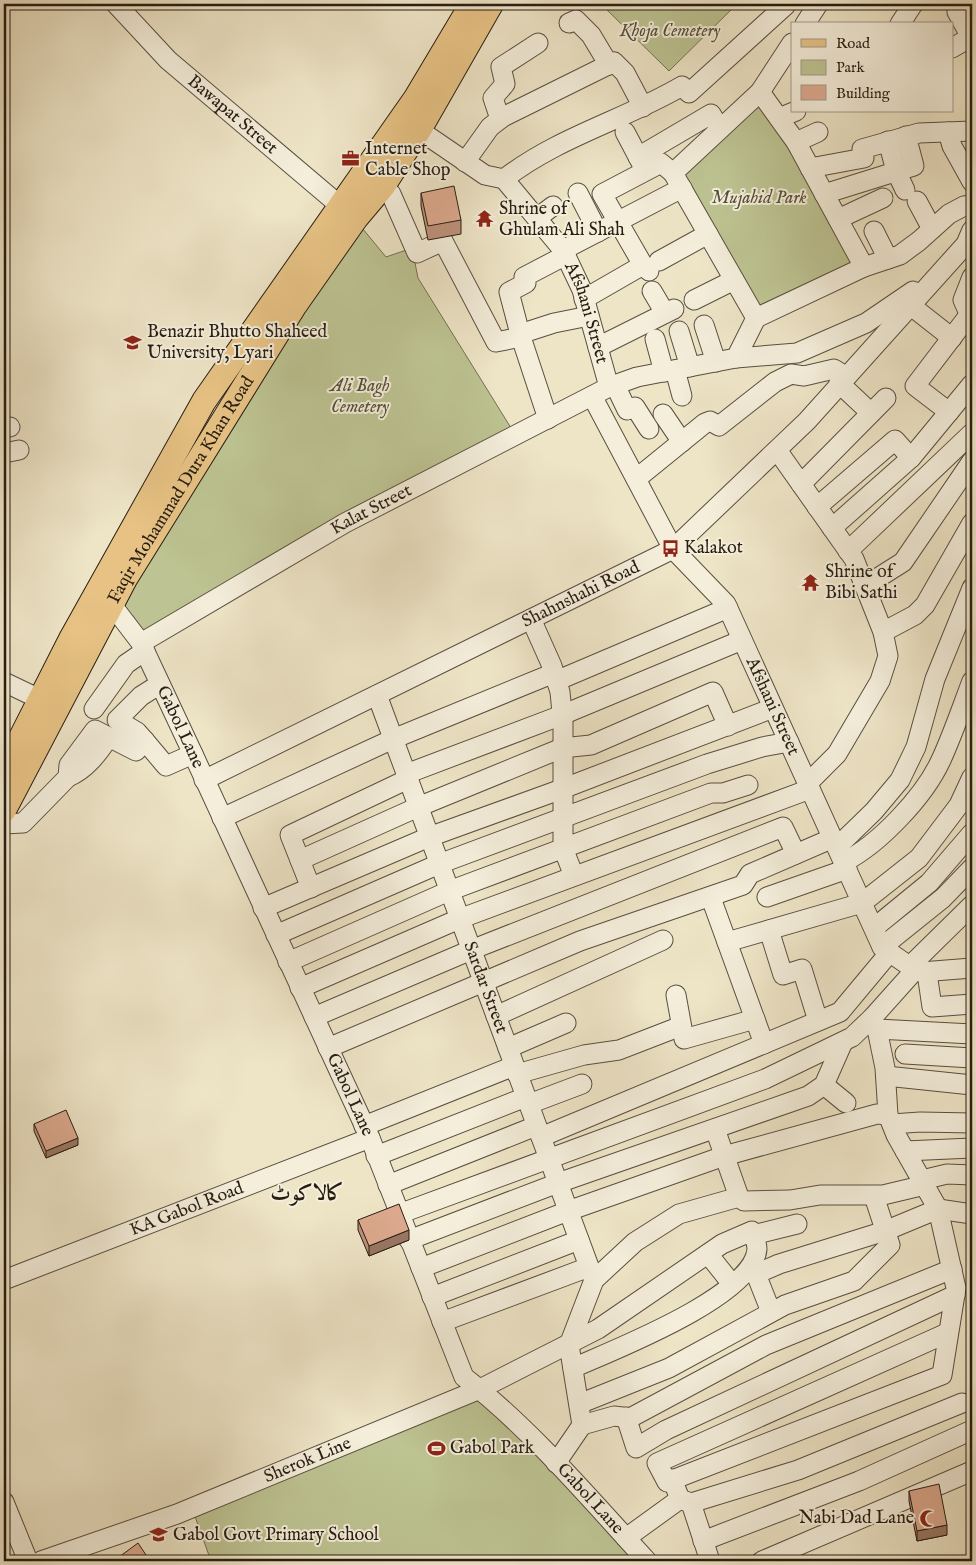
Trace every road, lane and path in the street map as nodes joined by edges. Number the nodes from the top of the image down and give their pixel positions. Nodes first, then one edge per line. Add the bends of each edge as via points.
1 (116, 4) edge
2 (472, 4) edge
3 (491, 4) edge
4 (818, 4) edge
5 (913, 4) edge
6 (786, 5) edge
7 (957, 12) dead end
8 (806, 22) edge
9 (901, 22) edge
10 (569, 23) dead end
11 (972, 38) edge
12 (538, 43) dead end
13 (791, 45) edge
14 (954, 47) edge
15 (609, 65) junction
16 (760, 92) junction
17 (643, 107) junction
18 (788, 115) edge
19 (500, 120) junction
20 (720, 129) junction
21 (419, 130) junction
22 (972, 131) edge
23 (624, 132) dead end
24 (818, 132) dead end
25 (948, 132) junction
26 (906, 136) junction
27 (796, 142) junction
28 (888, 142) junction
29 (465, 162) junction
30 (642, 164) junction
31 (810, 168) junction
32 (896, 171) junction
33 (504, 179) junction
34 (678, 181) junction
35 (972, 182) edge
36 (383, 186) junction
37 (578, 193) dead end
38 (824, 194) junction
39 (883, 198) dead end
40 (972, 205) edge
41 (553, 206) dead end
42 (348, 212) junction
43 (537, 218) junction
44 (838, 219) junction
45 (619, 221) junction
46 (932, 229) junction
47 (972, 230) edge
48 (874, 231) dead end
49 (598, 232) junction
50 (708, 234) junction
51 (959, 251) junction
52 (564, 252) junction
53 (888, 259) junction
54 (651, 266) junction
55 (864, 267) junction
56 (940, 272) junction
57 (972, 273) edge
58 (972, 277) edge
59 (734, 280) junction
60 (972, 284) edge
61 (652, 291) dead end
62 (694, 300) dead end
63 (910, 305) junction
64 (587, 307) junction
65 (970, 317) edge
66 (756, 318) junction
67 (704, 325) dead end
68 (679, 331) dead end
69 (520, 336) junction
70 (952, 338) junction
71 (655, 339) dead end
72 (598, 348) junction
73 (736, 358) junction
74 (716, 362) junction
75 (676, 370) junction
76 (842, 380) junction
77 (972, 384) edge
78 (612, 386) junction
79 (592, 396) junction
80 (682, 396) dead end
81 (886, 398) dead end
82 (949, 412) junction
83 (871, 413) junction
84 (663, 414) dead end
85 (548, 419) junction
86 (648, 429) dead end
87 (972, 432) edge
88 (185, 434) junction
89 (682, 442) junction
90 (207, 446) junction
91 (777, 450) junction
92 (911, 458) junction
93 (972, 461) edge
94 (636, 479) junction
95 (801, 484) junction
96 (817, 506) junction
97 (972, 523) edge
98 (832, 528) junction
99 (673, 549) junction
100 (848, 551) junction
101 (865, 586) junction
102 (972, 588) edge
103 (104, 599) junction
104 (728, 608) junction
105 (531, 619) junction
106 (883, 632) junction
107 (742, 640) junction
108 (143, 647) junction
109 (555, 677) junction
110 (972, 681) edge
111 (4, 682) edge
112 (160, 684) junction
113 (377, 695) junction
114 (49, 703) junction
115 (774, 708) junction
116 (94, 709) dead end
117 (562, 715) junction
118 (728, 726) junction
119 (624, 731) junction
120 (393, 739) junction
121 (145, 740) junction
122 (789, 742) junction
123 (562, 748) junction
124 (193, 754) junction
125 (637, 760) junction
126 (4, 771) edge
127 (407, 777) junction
128 (972, 777) edge
129 (204, 780) junction
130 (748, 785) dead end
131 (809, 786) junction
132 (562, 789) junction
133 (418, 807) junction
134 (4, 810) edge
135 (222, 818) junction
136 (563, 818) junction
137 (4, 824) edge
138 (972, 834) edge
139 (429, 837) junction
140 (563, 848) junction
141 (796, 854) junction
142 (840, 854) junction
143 (300, 860) junction
144 (439, 864) junction
145 (972, 868) edge
146 (574, 876) junction
147 (311, 888) junction
148 (449, 891) junction
149 (767, 897) dead end
150 (711, 898) junction
151 (862, 903) junction
152 (972, 905) edge
153 (263, 908) junction
154 (459, 919) junction
155 (874, 928) junction
156 (769, 930) junction
157 (276, 935) junction
158 (663, 940) dead end
159 (727, 942) junction
160 (886, 949) junction
161 (471, 950) junction
162 (288, 962) junction
163 (972, 968) edge
164 (918, 970) junction
165 (483, 982) junction
166 (300, 988) junction
167 (676, 995) dead end
168 (972, 1004) edge
169 (496, 1016) junction
170 (314, 1018) junction
171 (755, 1019) junction
172 (818, 1021) junction
173 (566, 1023) dead end
174 (874, 1023) junction
175 (681, 1026) junction
176 (972, 1034) edge
177 (843, 1042) junction
178 (764, 1044) junction
179 (328, 1048) junction
180 (508, 1048) junction
181 (906, 1054) dead end
182 (967, 1058) edge
183 (516, 1070) junction
184 (886, 1076) junction
185 (582, 1084) dead end
186 (966, 1084) edge
187 (824, 1086) junction
188 (527, 1101) junction
189 (846, 1103) dead end
190 (890, 1120) junction
191 (972, 1123) edge
192 (715, 1129) junction
193 (538, 1131) junction
194 (370, 1140) junction
195 (972, 1148) edge
196 (905, 1151) junction
197 (724, 1156) junction
198 (549, 1160) junction
199 (972, 1175) edge
200 (923, 1182) junction
201 (558, 1183) junction
202 (388, 1185) junction
203 (874, 1196) junction
204 (739, 1197) junction
205 (938, 1209) junction
206 (568, 1211) junction
207 (399, 1214) junction
208 (972, 1214) edge
209 (796, 1224) dead end
210 (885, 1231) junction
211 (753, 1235) junction
212 (409, 1240) junction
213 (579, 1240) junction
214 (708, 1254) junction
215 (421, 1268) junction
216 (952, 1269) junction
217 (591, 1274) junction
218 (4, 1280) edge
219 (854, 1281) junction
220 (732, 1284) junction
221 (955, 1295) junction
222 (432, 1297) junction
223 (862, 1304) junction
224 (771, 1312) junction
225 (442, 1322) junction
226 (947, 1333) junction
227 (569, 1346) junction
228 (573, 1368) junction
229 (800, 1368) junction
230 (480, 1389) junction
231 (811, 1394) junction
232 (962, 1403) dead end
233 (579, 1404) junction
234 (626, 1417) junction
235 (582, 1425) junction
236 (972, 1430) edge
237 (655, 1437) junction
238 (666, 1459) junction
239 (556, 1463) junction
240 (972, 1470) edge
241 (672, 1480) junction
242 (686, 1501) junction
243 (4, 1502) edge
244 (626, 1538) junction
245 (703, 1541) junction
246 (28, 1561) edge
247 (41, 1561) edge
248 (647, 1561) edge
249 (710, 1561) edge
250 (762, 1561) edge

1 - 42 street, Bawapat Street via 168,60
2 - 42 main road, Faqir Mohammad Dura Khan Road
3 - 21 main road, Faqir Mohammad Dura Khan Road
4 - 8 street
5 - 9 street
6 - 17 street via 689,93 682,86
7 - 11 street
10 - 15 street via 576,20 586,30
11 - 14 street
12 - 19 street via 501,67 505,84 493,98
13 - 16 street
15 - 17 street via 614,62 625,73
15 - 19 street
16 - 18 street
16 - 20 street
17 - 33 street via 565,141 527,161
18 - 27 street
19 - 29 street via 490,127
20 - 30 street via 711,114
20 - 34 street
21 - 29 street
21 - 36 main road, Faqir Mohammad Dura Khan Road
22 - 25 street
23 - 30 street
24 - 27 street
25 - 26 street
25 - 35 street
26 - 28 street
26 - 32 street via 914,166
27 - 31 street
28 - 31 street via 862,149 864,158
28 - 32 street
29 - 33 street via 485,175
30 - 34 street via 661,164
30 - 45 street via 602,194
31 - 38 street
32 - 38 street
32 - 46 street
33 - 43 street, Afshani Street
34 - 45 street
34 - 50 street
36 - 42 main road, Faqir Mohammad Dura Khan Road
36 - 69 street via 391,194 417,253 443,242 496,342
37 - 49 street
38 - 44 street
39 - 44 street
40 - 46 street via 949,214
41 - 43 street
42 - 88 main road, Faqir Mohammad Dura Khan Road via 204,401
42 - 90 main road, Faqir Mohammad Dura Khan Road via 295,305
43 - 52 street, Afshani Street
44 - 55 street
45 - 49 street
45 - 54 street
46 - 53 street via 900,255
47 - 51 street
48 - 53 street
49 - 52 street
50 - 54 street
50 - 59 street
51 - 56 street
51 - 57 street via 972,268
52 - 64 street, Afshani Street
52 - 69 street via 524,277 526,283 509,292
53 - 55 street
54 - 64 street
55 - 66 street
56 - 63 street, Shahnshahi Road
56 - 73 street, Kalat Street via 866,323 797,353
58 - 60 street
59 - 62 street
59 - 66 street
60 - 65 street via 963,300
61 - 72 street via 670,311
63 - 70 street
63 - 76 street, Shahnshahi Road
64 - 69 street
64 - 72 street, Afshani Street
65 - 70 street
66 - 73 street
67 - 74 street
68 - 75 street
69 - 85 street
70 - 82 street via 915,386
71 - 75 street
72 - 78 street, Afshani Street
73 - 74 street, Kalat Street
74 - 75 street, Kalat Street
75 - 78 street, Kalat Street via 637,377
75 - 80 street
76 - 83 street
76 - 89 street via 834,369 804,376 791,374 775,382 719,426 705,423
76 - 91 street, Shahnshahi Road via 807,422
77 - 82 street
78 - 79 street, Kalat Street
78 - 86 street, Afshani Street via 627,410 635,407
79 - 85 street, Kalat Street
79 - 94 street, Afshani Street
81 - 83 street
82 - 92 street
83 - 95 street
84 - 89 street
85 - 108 street, Kalat Street via 346,523
87 - 100 street
88 - 90 main road
88 - 103 main road, Faqir Mohammad Dura Khan Road
89 - 94 street
90 - 103 main road, Faqir Mohammad Dura Khan Road via 125,579
91 - 95 street
91 - 99 street, Shahnshahi Road
92 - 96 street via 895,440
92 - 98 street
93 - 101 street via 903,562
94 - 99 street, Afshani Street
95 - 96 street
96 - 98 street
97 - 106 street via 925,605 915,615
98 - 100 street
99 - 104 street, Afshani Street
99 - 105 street, Shahnshahi Road
100 - 101 street
101 - 106 street
102 - 142 street via 935,680 916,747 900,780
103 - 108 street, Gabol Lane
103 - 114 main road, Faqir Mohammad Dura Khan Road
104 - 107 street, Afshani Street
104 - 109 street
105 - 109 street
105 - 113 street, Shahnshahi Road
106 - 131 street via 888,656 880,681 837,754
107 - 115 street, Afshani Street
107 - 117 street
108 - 112 street, Gabol Lane
108 - 116 street, Kalat Street via 126,664
109 - 117 street
109 - 120 street
110 - 142 street via 940,762 921,791 891,826 858,855
111 - 114 street
112 - 121 street via 141,696 117,720
112 - 124 street, Gabol Lane
113 - 120 street, Sardar Street
113 - 129 street, Shahnshahi Road
114 - 126 main road, Faqir Mohammad Dura Khan Road
114 - 134 main road, Faqir Mohammad Dura Khan Road
115 - 118 street
115 - 122 street, Afshani Street
117 - 123 street
117 - 127 street
118 - 119 street via 713,692
118 - 125 street
119 - 123 street via 591,745
119 - 125 street
120 - 127 street, Sardar Street
120 - 135 street
121 - 124 street via 166,766
121 - 137 street via 136,751 95,730 69,764 68,777 23,823
122 - 131 street, Afshani Street
122 - 136 street via 707,764
123 - 132 street
123 - 133 street
124 - 129 street, Gabol Lane
125 - 132 street
127 - 133 street, Sardar Street
127 - 143 street via 290,835
128 - 151 street via 959,805 919,858
129 - 135 street, Gabol Lane
130 - 140 street via 723,793 711,793
131 - 142 street, Afshani Street
131 - 146 street
132 - 136 street
132 - 139 street
133 - 139 street, Sardar Street
133 - 143 street
135 - 153 street, Gabol Lane
136 - 140 street
136 - 144 street
138 - 155 street via 929,884
139 - 144 street, Sardar Street
139 - 147 street
140 - 146 street
140 - 148 street
141 - 142 street
141 - 150 street via 750,874 743,885
141 - 161 street via 783,827
142 - 149 street
142 - 151 street, Afshani Street
143 - 147 street
144 - 148 street, Sardar Street
144 - 157 street
145 - 160 street
146 - 154 street
147 - 153 street
148 - 154 street, Sardar Street
148 - 162 street
150 - 159 street
150 - 165 street via 580,941
151 - 155 street, Afshani Street
151 - 156 street
152 - 164 street
153 - 157 street, Gabol Lane
154 - 161 street, Sardar Street
154 - 166 street
155 - 160 street, Afshani Street
156 - 159 street
156 - 172 street via 783,975 802,969
157 - 162 street, Gabol Lane
158 - 169 street
159 - 171 street
160 - 164 street
160 - 172 street via 840,1012
161 - 165 street, Sardar Street
161 - 170 street
162 - 166 street, Gabol Lane
163 - 164 street
164 - 168 street via 932,1007
164 - 174 street
165 - 169 street, Sardar Street
165 - 179 street
166 - 170 street, Gabol Lane
167 - 175 street
169 - 180 street, Sardar Street
170 - 179 street, Gabol Lane
171 - 175 street via 684,1039
171 - 178 street
172 - 178 street
173 - 180 street
174 - 176 street
174 - 177 street
174 - 184 street
175 - 183 street via 619,1050
177 - 187 street
177 - 198 street via 765,1080
178 - 193 street
179 - 194 street, Gabol Lane
180 - 183 street, Sardar Street
181 - 182 street
182 - 186 street
183 - 188 street, Sardar Street
183 - 194 street
184 - 186 street
184 - 190 street
185 - 188 street
187 - 189 street
187 - 192 street via 808,1096
188 - 193 street, Sardar Street
188 - 194 street
190 - 191 street
190 - 196 street
190 - 197 street via 877,1114
192 - 197 street
192 - 201 street
193 - 198 street, Sardar Street
193 - 202 street
194 - 202 street, Gabol Lane
194 - 218 street, KA Gabol Road
195 - 196 street
196 - 200 street
197 - 204 street
197 - 206 street
198 - 201 street, Sardar Street
198 - 207 street
199 - 200 street via 947,1174
200 - 203 street
200 - 205 street
201 - 206 street, Sardar Street
201 - 212 street
202 - 207 street, Gabol Lane
203 - 204 street via 820,1195 760,1202 744,1201
203 - 210 street
204 - 217 street via 679,1214
205 - 208 street
205 - 210 street
205 - 216 street
206 - 213 street, Sardar Street
206 - 215 street
207 - 212 street, Gabol Lane
209 - 211 street
210 - 219 street via 890,1245
210 - 224 street via 756,1274
211 - 214 street, Sherok Line via 752,1231
211 - 220 street via 757,1249 754,1258
212 - 215 street, Gabol Lane
213 - 217 street, Sardar Street
213 - 222 street
214 - 220 street
214 - 227 street, Sherok Line via 626,1312
215 - 222 street, Gabol Lane
216 - 221 street
216 - 223 street
217 - 225 street
217 - 227 street
219 - 223 street
219 - 224 street
220 - 228 street via 685,1318
221 - 226 street
221 - 229 street
222 - 225 street, Gabol Lane
223 - 234 street via 766,1345 630,1418
224 - 233 street via 669,1368
225 - 230 street, Gabol Lane via 464,1376
226 - 231 street
226 - 241 street via 942,1375
227 - 228 street
227 - 230 street, Sherok Line
228 - 233 street
229 - 231 street
229 - 237 street
230 - 239 street, Gabol Lane
230 - 247 street, Sherok Line via 192,1508
231 - 238 street
232 - 242 street via 798,1470
233 - 235 street
234 - 235 street via 614,1416
234 - 237 street via 636,1448
235 - 239 street
236 - 245 street via 859,1481
237 - 238 street
238 - 241 street via 657,1463 667,1482
239 - 244 street, Gabol Lane
240 - 250 street
241 - 242 street
242 - 244 street
242 - 245 street
243 - 246 street
244 - 248 street, Gabol Lane
245 - 249 street

